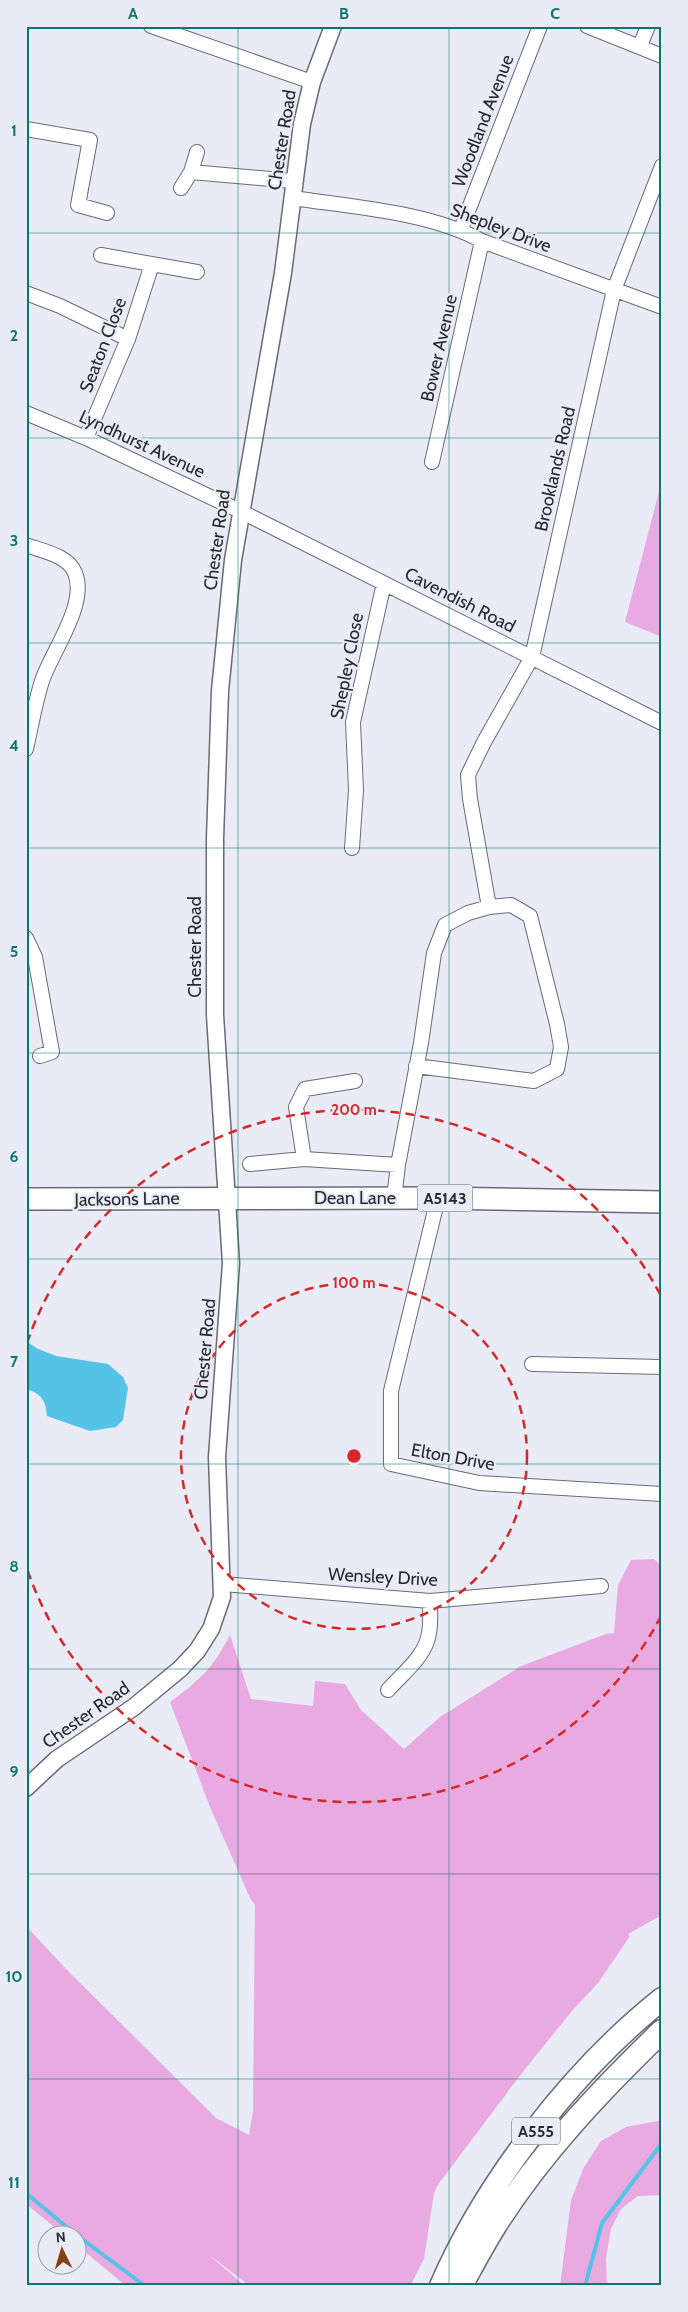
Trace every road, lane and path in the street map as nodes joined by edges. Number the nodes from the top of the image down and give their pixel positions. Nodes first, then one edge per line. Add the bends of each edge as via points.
1 (151, 26) edge
2 (333, 26) edge
3 (540, 26) edge
4 (587, 26) edge
5 (648, 26) edge
6 (640, 46) junction
7 (662, 56) edge
8 (312, 82) junction
9 (26, 129) edge
10 (196, 152) dead end
11 (662, 166) edge
12 (191, 172) junction
13 (294, 181) junction
14 (181, 188) dead end
15 (293, 198) junction
16 (107, 213) dead end
17 (461, 229) junction
18 (482, 241) junction
19 (101, 255) dead end
20 (152, 264) junction
21 (197, 272) dead end
22 (614, 290) junction
23 (26, 293) edge
24 (662, 307) edge
25 (128, 339) junction
26 (26, 413) edge
27 (86, 438) junction
28 (432, 462) dead end
29 (240, 511) junction
30 (26, 545) edge
31 (384, 583) junction
32 (532, 657) junction
33 (662, 723) edge
34 (26, 749) edge
35 (352, 848) dead end
36 (489, 907) junction
37 (26, 938) edge
38 (52, 1053) dead end
39 (416, 1066) junction
40 (355, 1081) dead end
41 (304, 1159) junction
42 (250, 1164) dead end
43 (398, 1165) junction
44 (228, 1198) junction
45 (394, 1198) junction
46 (438, 1198) junction
47 (26, 1200) edge
48 (662, 1202) edge
49 (532, 1364) dead end
50 (662, 1367) edge
51 (662, 1494) edge
52 (223, 1584) junction
53 (601, 1586) dead end
54 (430, 1601) junction
55 (388, 1690) dead end
56 (26, 1788) edge
57 (662, 1999) edge
58 (662, 2031) edge
59 (441, 2286) edge
60 (461, 2286) edge

1 - 8 street
2 - 8 street, Chester Road
3 - 17 street, Woodland Avenue
4 - 6 street
5 - 6 street
6 - 7 street
8 - 13 street, Chester Road
9 - 16 street via 90,140 71,204
10 - 12 street
11 - 22 street, Brooklands Road
12 - 13 street
12 - 14 street
13 - 15 street, Chester Road
15 - 17 street, Shepley Drive via 394,213
15 - 29 street, Chester Road via 268,366
17 - 18 street, Shepley Drive
18 - 22 street, Shepley Drive
18 - 28 street, Bower Avenue
19 - 20 street
20 - 21 street
20 - 25 street, Seaton Close
22 - 24 street, Shepley Drive
22 - 32 street, Brooklands Road
23 - 25 street
25 - 27 street, Seaton Close
26 - 27 street, Lyndhurst Avenue
27 - 29 street, Lyndhurst Avenue
29 - 31 street, Cavendish Road
29 - 44 street, Chester Road via 220,690 215,839 215,1015
30 - 34 street via 64,559 75,572 79,593 42,681
31 - 32 street, Cavendish Road
31 - 35 street, Shepley Close via 353,722 356,790
32 - 33 street, Cavendish Road
32 - 36 street, Brooklands Road via 468,776
36 - 39 street via 445,925 434,953
36 - 39 street via 511,905 530,916 557,1024 561,1047 557,1069 534,1081
37 - 38 street via 35,957
39 - 43 street
40 - 41 street via 305,1088 296,1107
41 - 42 street
41 - 43 street
43 - 45 street
44 - 45 main road, Dean Lane / A5143
44 - 47 main road, Jacksons Lane / A5143
44 - 52 street, Chester Road via 231,1263 217,1457
45 - 46 main road, Dean Lane / A5143
46 - 48 main road, Dean Lane / A5143
46 - 51 street, Elton Drive via 391,1391 391,1464 479,1483
49 - 50 street
52 - 54 street, Wensley Drive
52 - 56 street, Chester Road via 211,1629 180,1669 134,1707 56,1759
53 - 54 street, Wensley Drive
54 - 55 street via 427,1643 422,1653
57 - 59 highway, A555 via 607,2048 549,2113 513,2160 477,2216
58 - 60 highway, A555 via 619,2073 533,2172 496,2225

